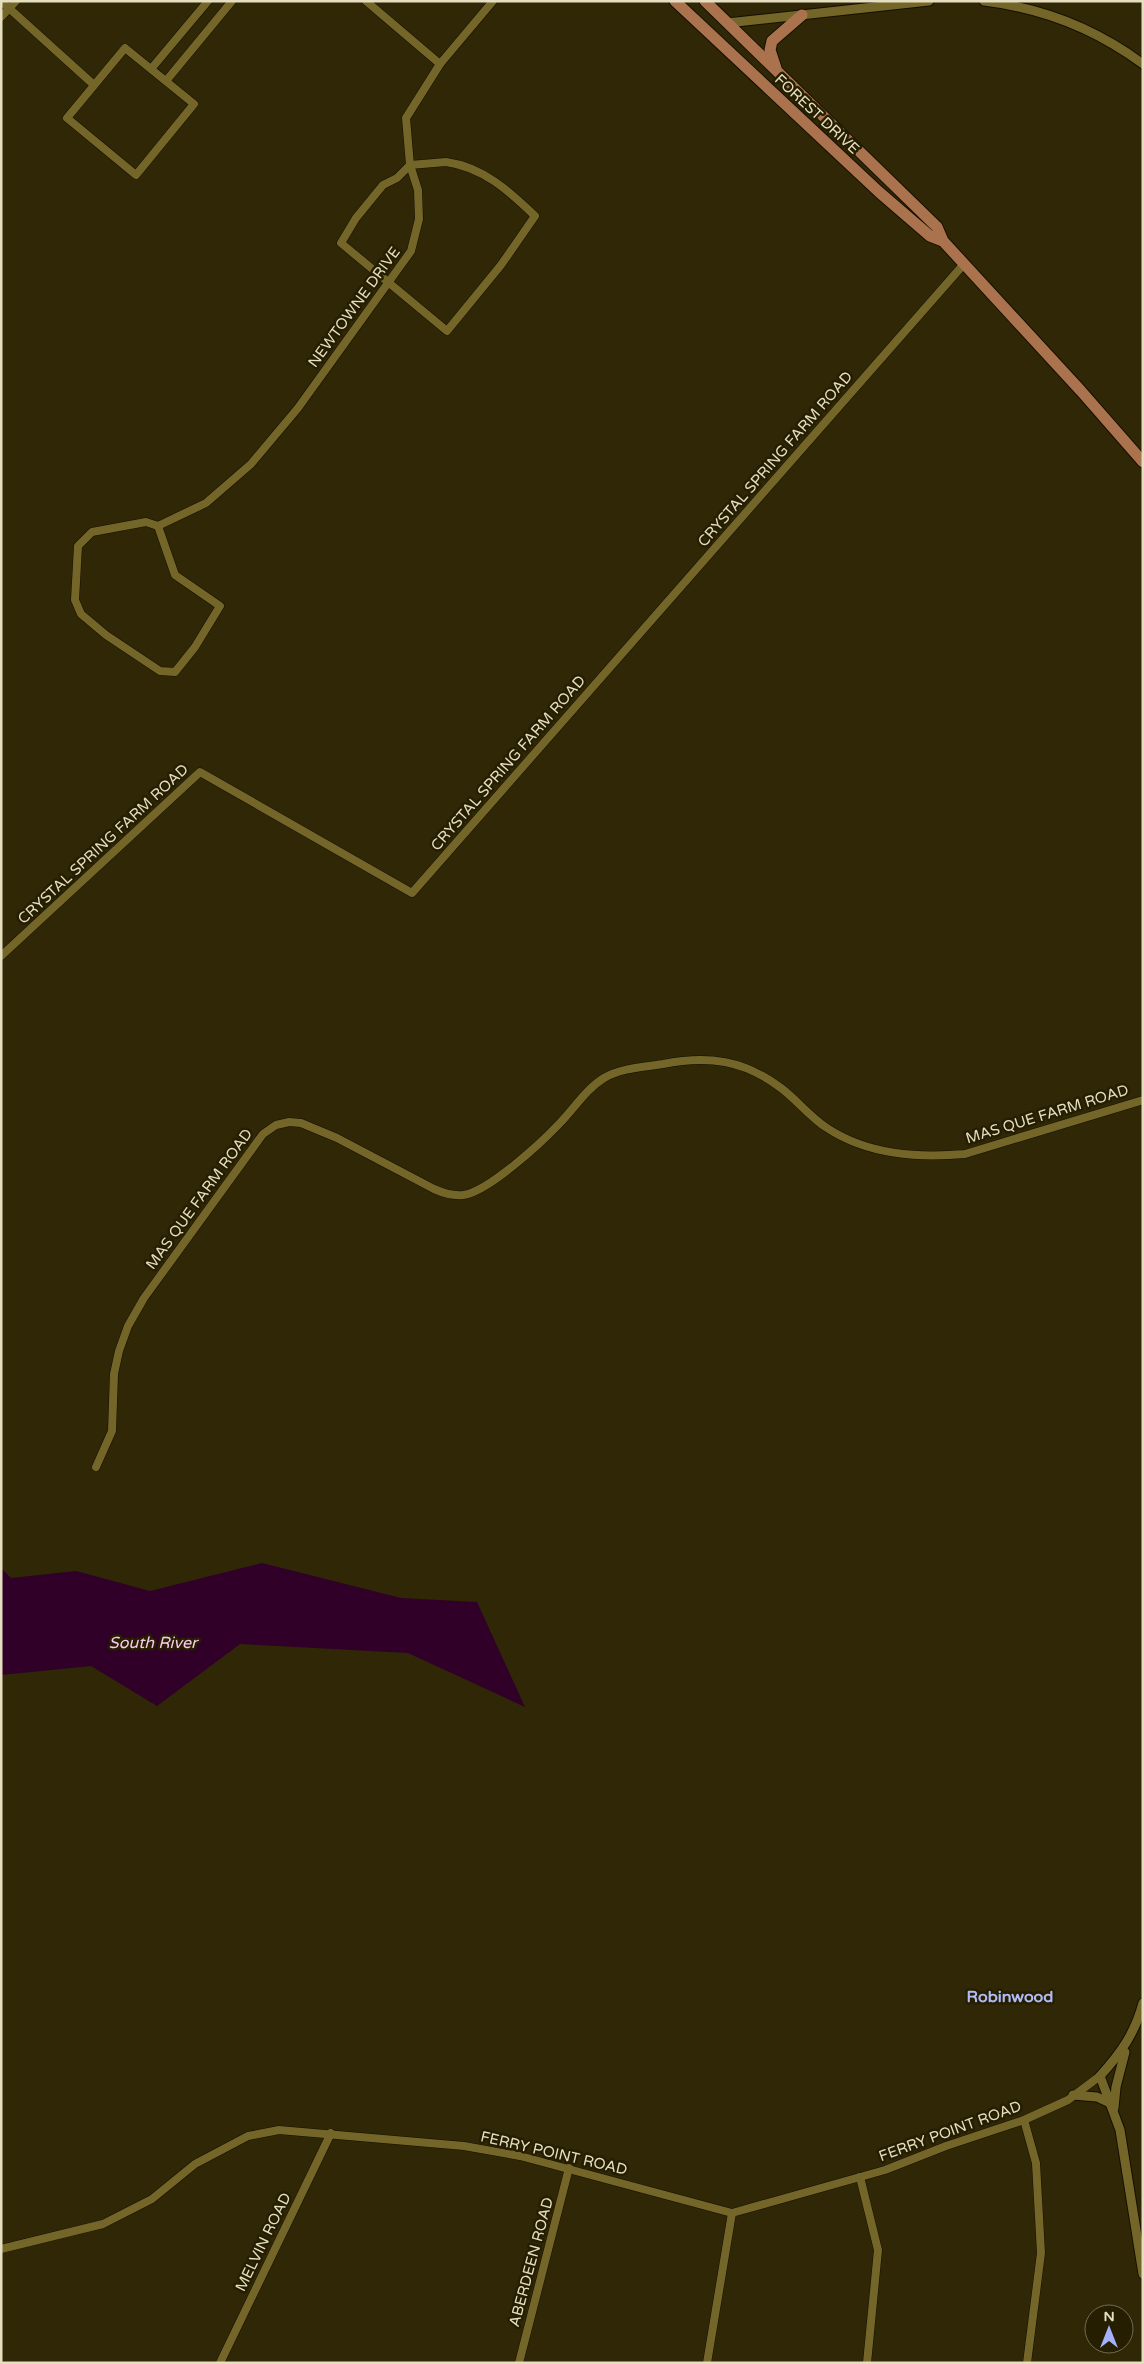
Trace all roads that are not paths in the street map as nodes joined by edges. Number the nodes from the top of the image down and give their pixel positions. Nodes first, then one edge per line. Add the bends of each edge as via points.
1 (1, 1) edge
2 (16, 1) edge
3 (208, 1) edge
4 (232, 1) edge
5 (366, 1) edge
6 (493, 1) edge
7 (675, 1) edge
8 (705, 1) edge
9 (929, 1) edge
10 (984, 1) edge
11 (10, 8) junction
12 (802, 16) junction
13 (1, 17) edge
14 (727, 23) junction
15 (700, 25) junction
16 (440, 64) junction
17 (1143, 64) edge
18 (151, 69) junction
19 (778, 72) junction
20 (166, 81) junction
21 (94, 85) junction
22 (410, 165) junction
23 (943, 241) junction
24 (964, 264) junction
25 (389, 281) junction
26 (1143, 462) edge
27 (158, 526) junction
28 (1, 956) edge
29 (1143, 1100) edge
30 (96, 1467) dead end
31 (1143, 2003) edge
32 (1127, 2044) junction
33 (1100, 2076) junction
34 (1074, 2095) junction
35 (1113, 2107) junction
36 (1024, 2120) junction
37 (331, 2133) junction
38 (569, 2168) junction
39 (860, 2177) junction
40 (732, 2213) junction
41 (1, 2249) edge
42 (1143, 2274) edge
43 (220, 2363) edge
44 (518, 2363) edge
45 (708, 2363) edge
46 (867, 2363) edge
47 (1027, 2363) edge

1 - 11 street
2 - 11 street
3 - 18 street
4 - 20 street
5 - 16 street
6 - 16 street, NEWTOWNE DRIVE
7 - 15 main road, FOREST DRIVE
8 - 14 main road, FOREST DRIVE
9 - 12 street
10 - 17 street via 1043,13 1082,27
11 - 13 street
11 - 21 street
12 - 14 street
12 - 19 main road via 772,41 770,50
14 - 15 main road
14 - 19 main road, FOREST DRIVE
15 - 23 main road, FOREST DRIVE via 892,205 930,236
16 - 22 street, NEWTOWNE DRIVE via 406,118
18 - 20 street
18 - 21 street via 125,48
19 - 23 main road, FOREST DRIVE via 938,227
20 - 21 street via 194,104 136,175 68,118
22 - 25 street, NEWTOWNE DRIVE via 418,190 419,219 411,251
22 - 25 street via 397,178 383,185 356,218 341,243
22 - 25 street via 446,162 465,165 506,189 535,216 501,265 447,331
23 - 24 main road, FOREST DRIVE
24 - 26 main road, FOREST DRIVE
24 - 28 street, CRYSTAL SPRING FARM ROAD via 412,893 200,772
25 - 27 street, NEWTOWNE DRIVE via 298,408 251,464 206,503
27 - 27 street, NEWTOWNE DRIVE via 175,575 220,606 175,672 160,670 106,635 80,614 75,600 78,546 92,532 146,522
29 - 30 street, MAS QUE FARM ROAD via 966,1154 903,1155 861,1144 827,1128 780,1087 733,1064 703,1058 676,1061 605,1078 560,1124 515,1163 486,1186 462,1195 434,1189 312,1126 289,1122 276,1125 259,1139 132,1319 116,1362 112,1430
31 - 32 street
32 - 33 street
32 - 35 street
33 - 34 street, FERRY POINT ROAD
33 - 35 street
34 - 35 street via 1097,2097
34 - 36 street, FERRY POINT ROAD
35 - 42 street via 1120,2130
36 - 39 street, FERRY POINT ROAD
36 - 47 street via 1036,2163 1041,2252
37 - 38 street, FERRY POINT ROAD via 464,2146
37 - 41 street, FERRY POINT ROAD via 279,2130 248,2136 196,2164 152,2199 103,2224
37 - 43 street, MELVIN ROAD
38 - 40 street, FERRY POINT ROAD
38 - 44 street, ABERDEEN ROAD
39 - 40 street, FERRY POINT ROAD
39 - 46 street via 878,2250
40 - 45 street

